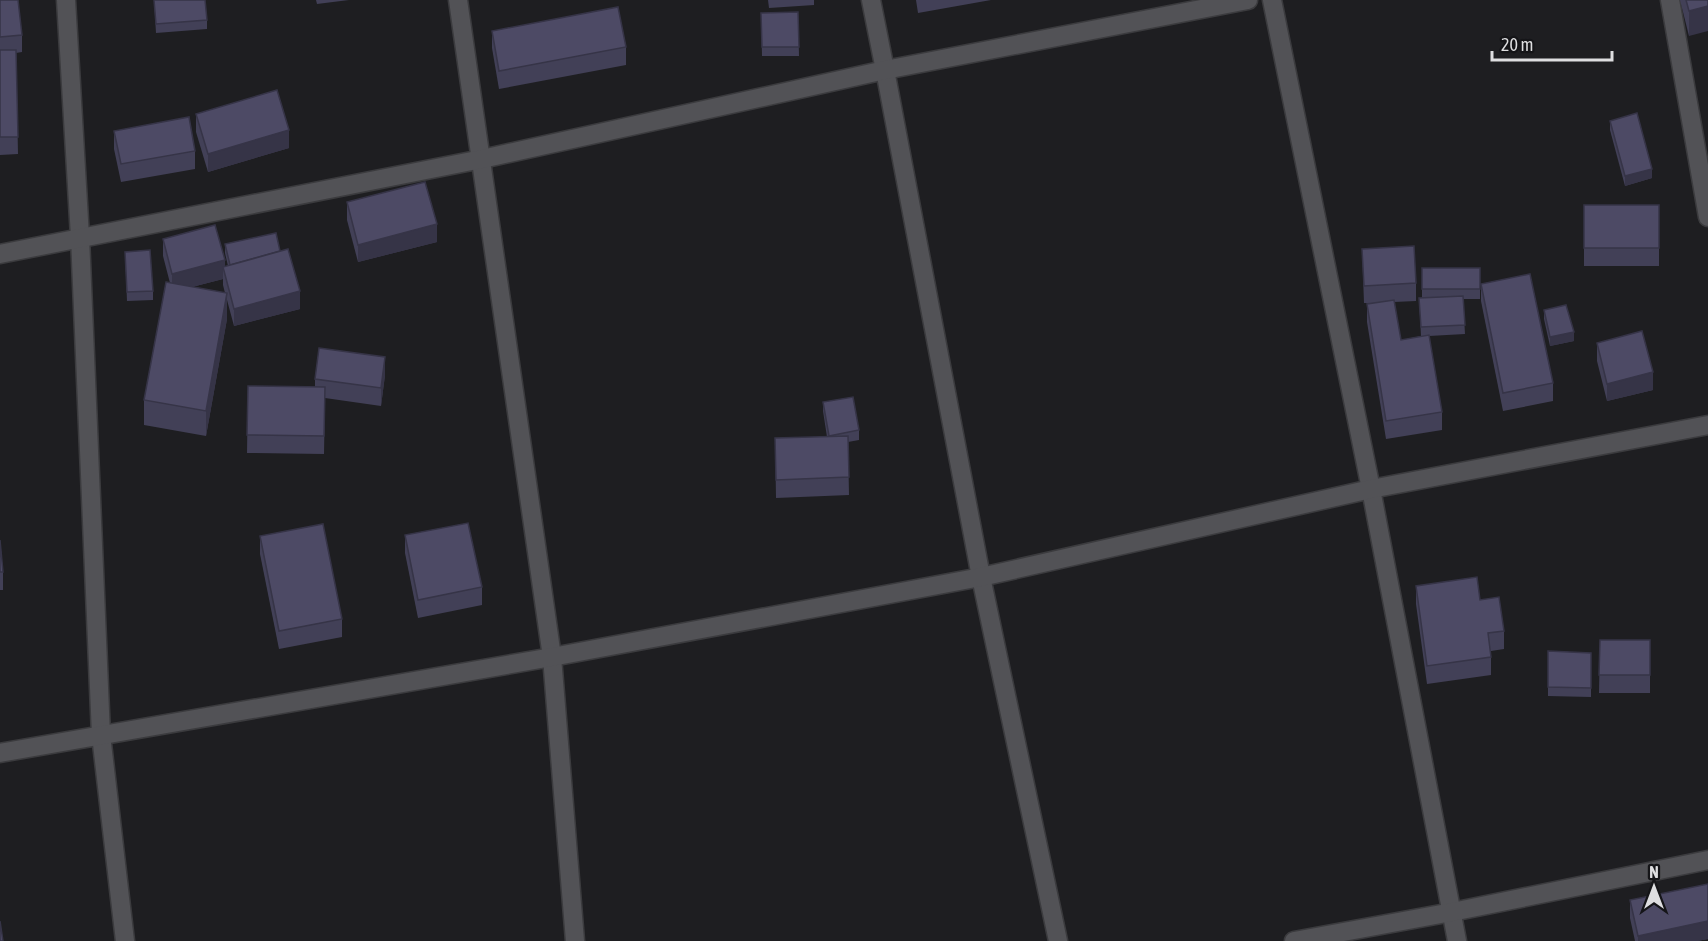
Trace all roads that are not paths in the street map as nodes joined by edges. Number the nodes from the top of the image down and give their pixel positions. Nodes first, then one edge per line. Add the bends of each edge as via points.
1 (66, 0) edge
2 (458, 0) edge
3 (871, 0) edge
4 (1248, 0) edge
5 (1272, 0) edge
6 (1670, 0) edge
7 (885, 70) junction
8 (482, 159) junction
9 (1708, 217) edge
10 (80, 237) junction
11 (0, 254) edge
12 (1708, 425) edge
13 (1371, 489) junction
14 (981, 577) junction
15 (552, 657) junction
16 (101, 735) junction
17 (0, 753) edge
18 (1708, 860) edge
19 (1452, 912) junction
20 (125, 941) edge
21 (575, 941) edge
22 (1058, 941) edge
23 (1294, 941) edge
24 (1457, 941) edge

1 - 10 street
2 - 8 street
3 - 7 street
4 - 7 street
5 - 13 street
6 - 9 street
7 - 8 street
7 - 14 street
8 - 10 street
8 - 15 street
10 - 11 street
10 - 16 street
12 - 13 street
13 - 14 street
13 - 19 street
14 - 15 street
14 - 22 street
15 - 16 street
15 - 21 street
16 - 17 street
16 - 20 street
18 - 19 street
19 - 23 street
19 - 24 street

